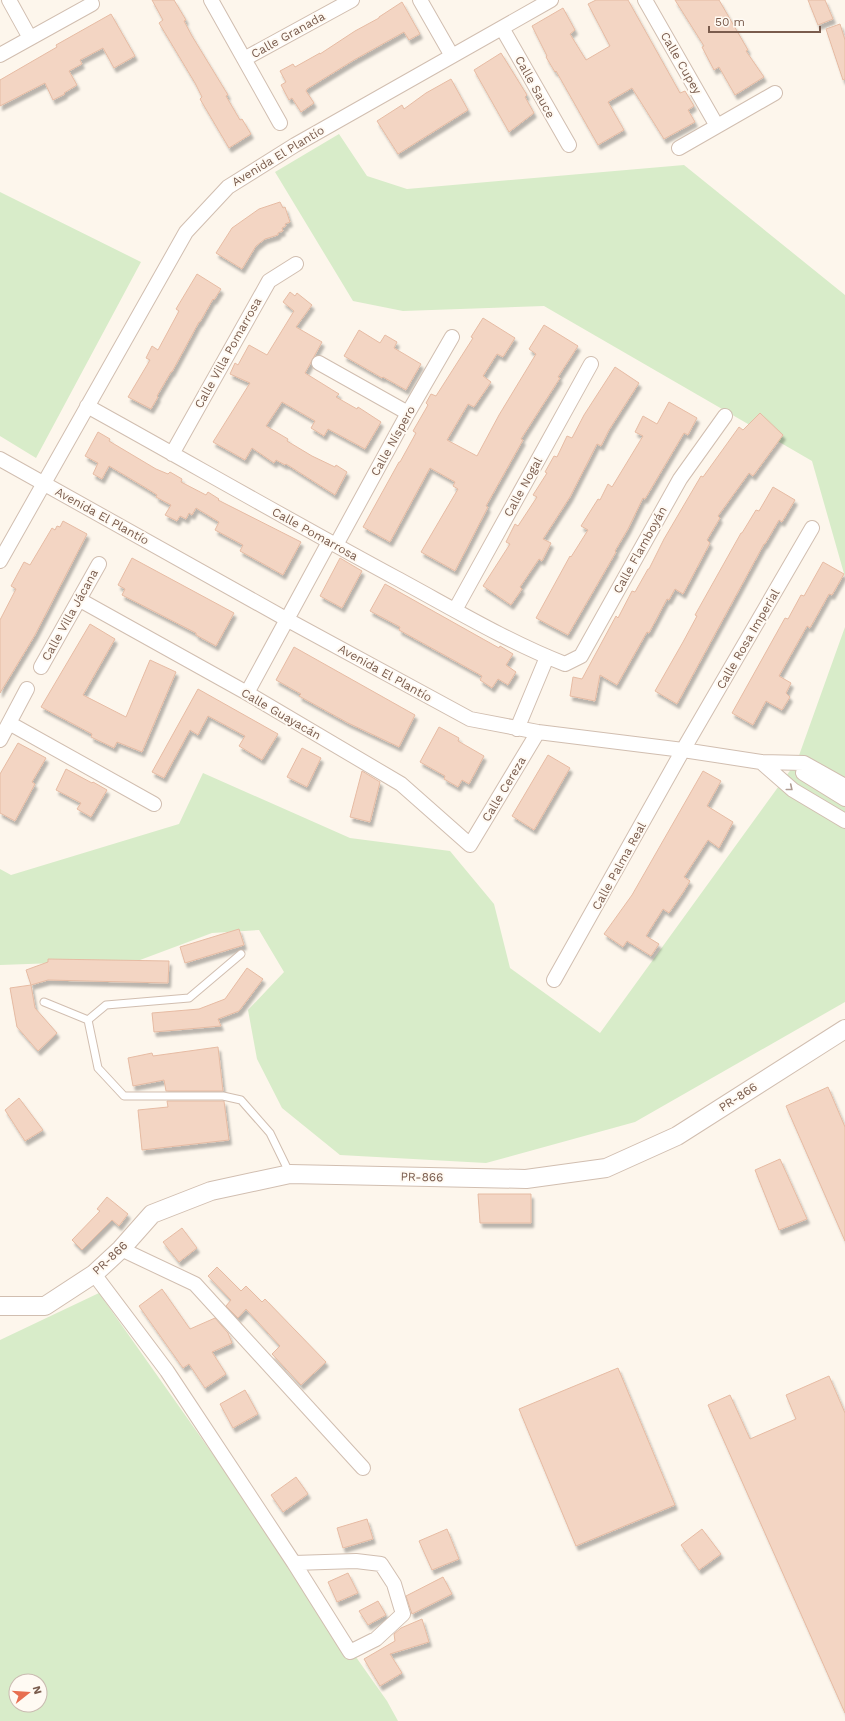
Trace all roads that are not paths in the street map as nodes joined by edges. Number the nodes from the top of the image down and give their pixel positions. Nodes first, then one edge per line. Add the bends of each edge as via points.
1 (9, 0) edge
2 (211, 0) edge
3 (352, 0) edge
4 (420, 0) edge
5 (551, 0) edge
6 (645, 0) edge
7 (92, 4) dead end
8 (502, 28) junction
9 (30, 38) junction
10 (0, 55) edge
11 (452, 56) junction
12 (244, 59) junction
13 (775, 93) dead end
14 (280, 122) dead end
15 (717, 126) junction
16 (569, 145) dead end
17 (679, 148) dead end
18 (296, 264) dead end
19 (452, 337) dead end
20 (319, 363) dead end
21 (592, 364) dead end
22 (87, 406) junction
23 (408, 413) junction
24 (725, 416) dead end
25 (172, 454) junction
26 (0, 459) edge
27 (44, 484) junction
28 (812, 528) dead end
29 (332, 544) junction
30 (0, 562) edge
31 (99, 564) dead end
32 (80, 600) junction
33 (455, 610) junction
34 (286, 619) junction
35 (547, 656) junction
36 (41, 667) dead end
37 (27, 689) dead end
38 (247, 693) junction
39 (9, 722) junction
40 (517, 729) junction
41 (538, 732) junction
42 (0, 740) edge
43 (683, 750) junction
44 (761, 762) junction
45 (786, 762) junction
46 (845, 786) edge
47 (845, 799) edge
48 (154, 804) dead end
49 (845, 821) edge
50 (470, 845) joint
51 (241, 954) dead end
52 (554, 980) dead end
53 (44, 1002) dead end
54 (88, 1020) junction
55 (845, 1029) edge
56 (290, 1174) junction
57 (121, 1249) junction
58 (94, 1274) junction
59 (0, 1306) edge
60 (363, 1468) dead end
61 (294, 1563) junction

1 - 9 street
2 - 12 street
3 - 12 street, Calle Granada
4 - 11 street
5 - 8 street, Avenida El Plantío
6 - 15 street, Calle Cupey
7 - 9 street
8 - 11 street, Avenida El Plantío
8 - 16 street, Calle Sauce
9 - 10 street
11 - 22 street, Avenida El Plantío via 295,145 228,187 186,232
12 - 14 street
13 - 15 street
15 - 17 street
18 - 25 street, Calle Villa Pomarrosa via 269,280
19 - 23 street, Calle Níspero
20 - 23 street
21 - 33 street, Calle Nogal
22 - 25 street, Calle Pomarrosa
22 - 27 street, Avenida El Plantío
23 - 29 street, Calle Níspero
24 - 35 street, Calle Flamboyán via 680,479 581,656 565,664
25 - 29 street, Calle Pomarrosa
26 - 27 street, Avenida El Plantío
27 - 30 street
27 - 34 street, Avenida El Plantío
28 - 43 street, Calle Rosa Imperial
29 - 33 street, Calle Pomarrosa
29 - 34 street, Calle Níspero
31 - 32 street, Calle Villa Jácana
32 - 36 street, Calle Villa Jácana
32 - 38 street, Calle Guayacán
33 - 35 street, Calle Pomarrosa
34 - 38 street, Calle Níspero
34 - 40 street, Avenida El Plantío via 470,719
35 - 40 street
37 - 39 street
38 - 50 street, Calle Guayacán via 401,784
39 - 42 street
39 - 48 street
40 - 41 street, Avenida El Plantío
41 - 43 street, Avenida El Plantío
41 - 50 street, Calle Cereza
43 - 44 street, Avenida El Plantío
43 - 52 street, Calle Palma Real
44 - 45 street, Avenida El Plantío
44 -> 49 street via 793,790
45 - 46 street, Avenida El Plantío via 804,763
45 - 47 street
51 - 54 lane via 189,998 106,1004
53 - 54 lane
54 - 56 lane via 98,1068 124,1096 223,1096 241,1100 270,1133
55 - 56 street, PR-866 / PR-866 via 677,1136 606,1168 526,1179
56 - 57 street, PR-866 / PR-866 via 211,1191 152,1214
57 - 58 street, PR-866 / PR-866
57 - 60 street via 195,1284
58 - 59 street, PR-866 / PR-866 via 45,1306
58 - 61 street via 167,1371
61 - 61 street via 356,1561 381,1564 394,1584 403,1614 376,1639 350,1652

